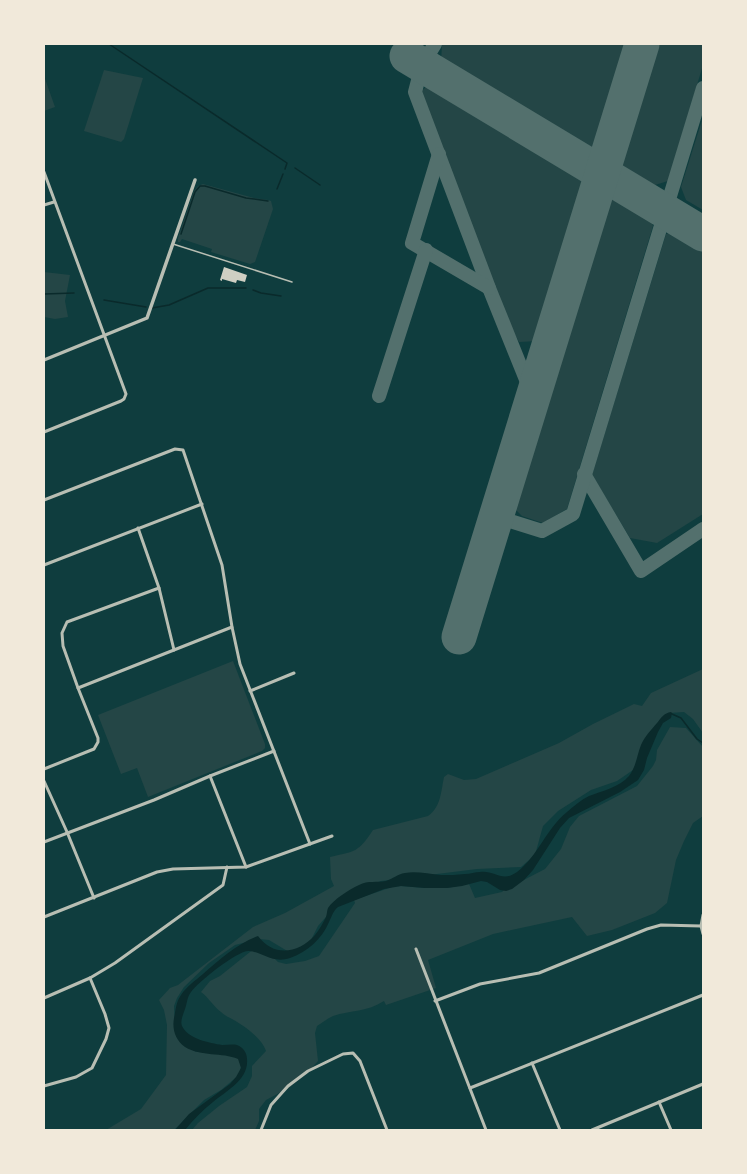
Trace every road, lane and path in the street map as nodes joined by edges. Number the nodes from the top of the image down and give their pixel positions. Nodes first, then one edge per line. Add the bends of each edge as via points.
1 (44, 172) edge
2 (195, 180) dead end
3 (54, 202) junction
4 (44, 205) edge
5 (173, 244) junction
6 (292, 282) dead end
7 (103, 335) junction
8 (44, 360) edge
9 (44, 432) edge
10 (44, 500) edge
11 (202, 504) junction
12 (138, 528) junction
13 (44, 565) edge
14 (159, 588) junction
15 (232, 627) junction
16 (174, 650) junction
17 (294, 673) dead end
18 (78, 688) junction
19 (250, 691) junction
20 (274, 751) junction
21 (44, 769) edge
22 (210, 776) junction
23 (44, 781) edge
24 (67, 832) junction
25 (332, 836) dead end
26 (44, 842) edge
27 (310, 844) junction
28 (227, 867) junction
29 (246, 867) junction
30 (94, 898) junction
31 (703, 915) edge
32 (44, 917) edge
33 (701, 926) junction
34 (703, 934) edge
35 (416, 949) dead end
36 (90, 978) junction
37 (703, 995) edge
38 (44, 998) edge
39 (435, 1000) junction
40 (532, 1063) junction
41 (703, 1084) edge
42 (44, 1086) edge
43 (470, 1088) junction
44 (659, 1102) junction
45 (261, 1130) edge
46 (387, 1130) edge
47 (486, 1130) edge
48 (560, 1130) edge
49 (592, 1130) edge
50 (671, 1130) edge

1 - 3 street
2 - 5 street
3 - 4 street
3 - 7 street
5 - 6 lane
5 - 7 street via 147,318
7 - 8 street
7 - 9 street via 125,397 121,401
10 - 11 street via 175,450 183,450
11 - 12 street
11 - 15 street via 222,565
12 - 13 street
12 - 14 street
14 - 16 street
14 - 18 street via 67,622 62,633 63,646
15 - 16 street
15 - 19 street via 240,664
16 - 18 street
17 - 19 street
18 - 21 street via 98,742 94,749
19 - 20 street
20 - 22 street
20 - 27 street
22 - 24 street
22 - 29 street
23 - 24 street
24 - 26 street
24 - 30 street
25 - 27 street
27 - 29 street
28 - 29 street
28 - 30 street via 157,872
28 - 36 street via 223,885 115,963
30 - 32 street
31 - 33 street
33 - 34 street
33 - 39 street via 661,925 646,929 539,973 480,984
35 - 39 street
36 - 38 street
36 - 42 street via 109,1028 106,1039 92,1068 76,1077
37 - 40 street
39 - 43 street
40 - 43 street
40 - 48 street
41 - 44 street
43 - 47 street
44 - 49 street
44 - 50 street
45 - 46 street via 271,1105 288,1086 319,1064 343,1054 353,1053 360,1061

